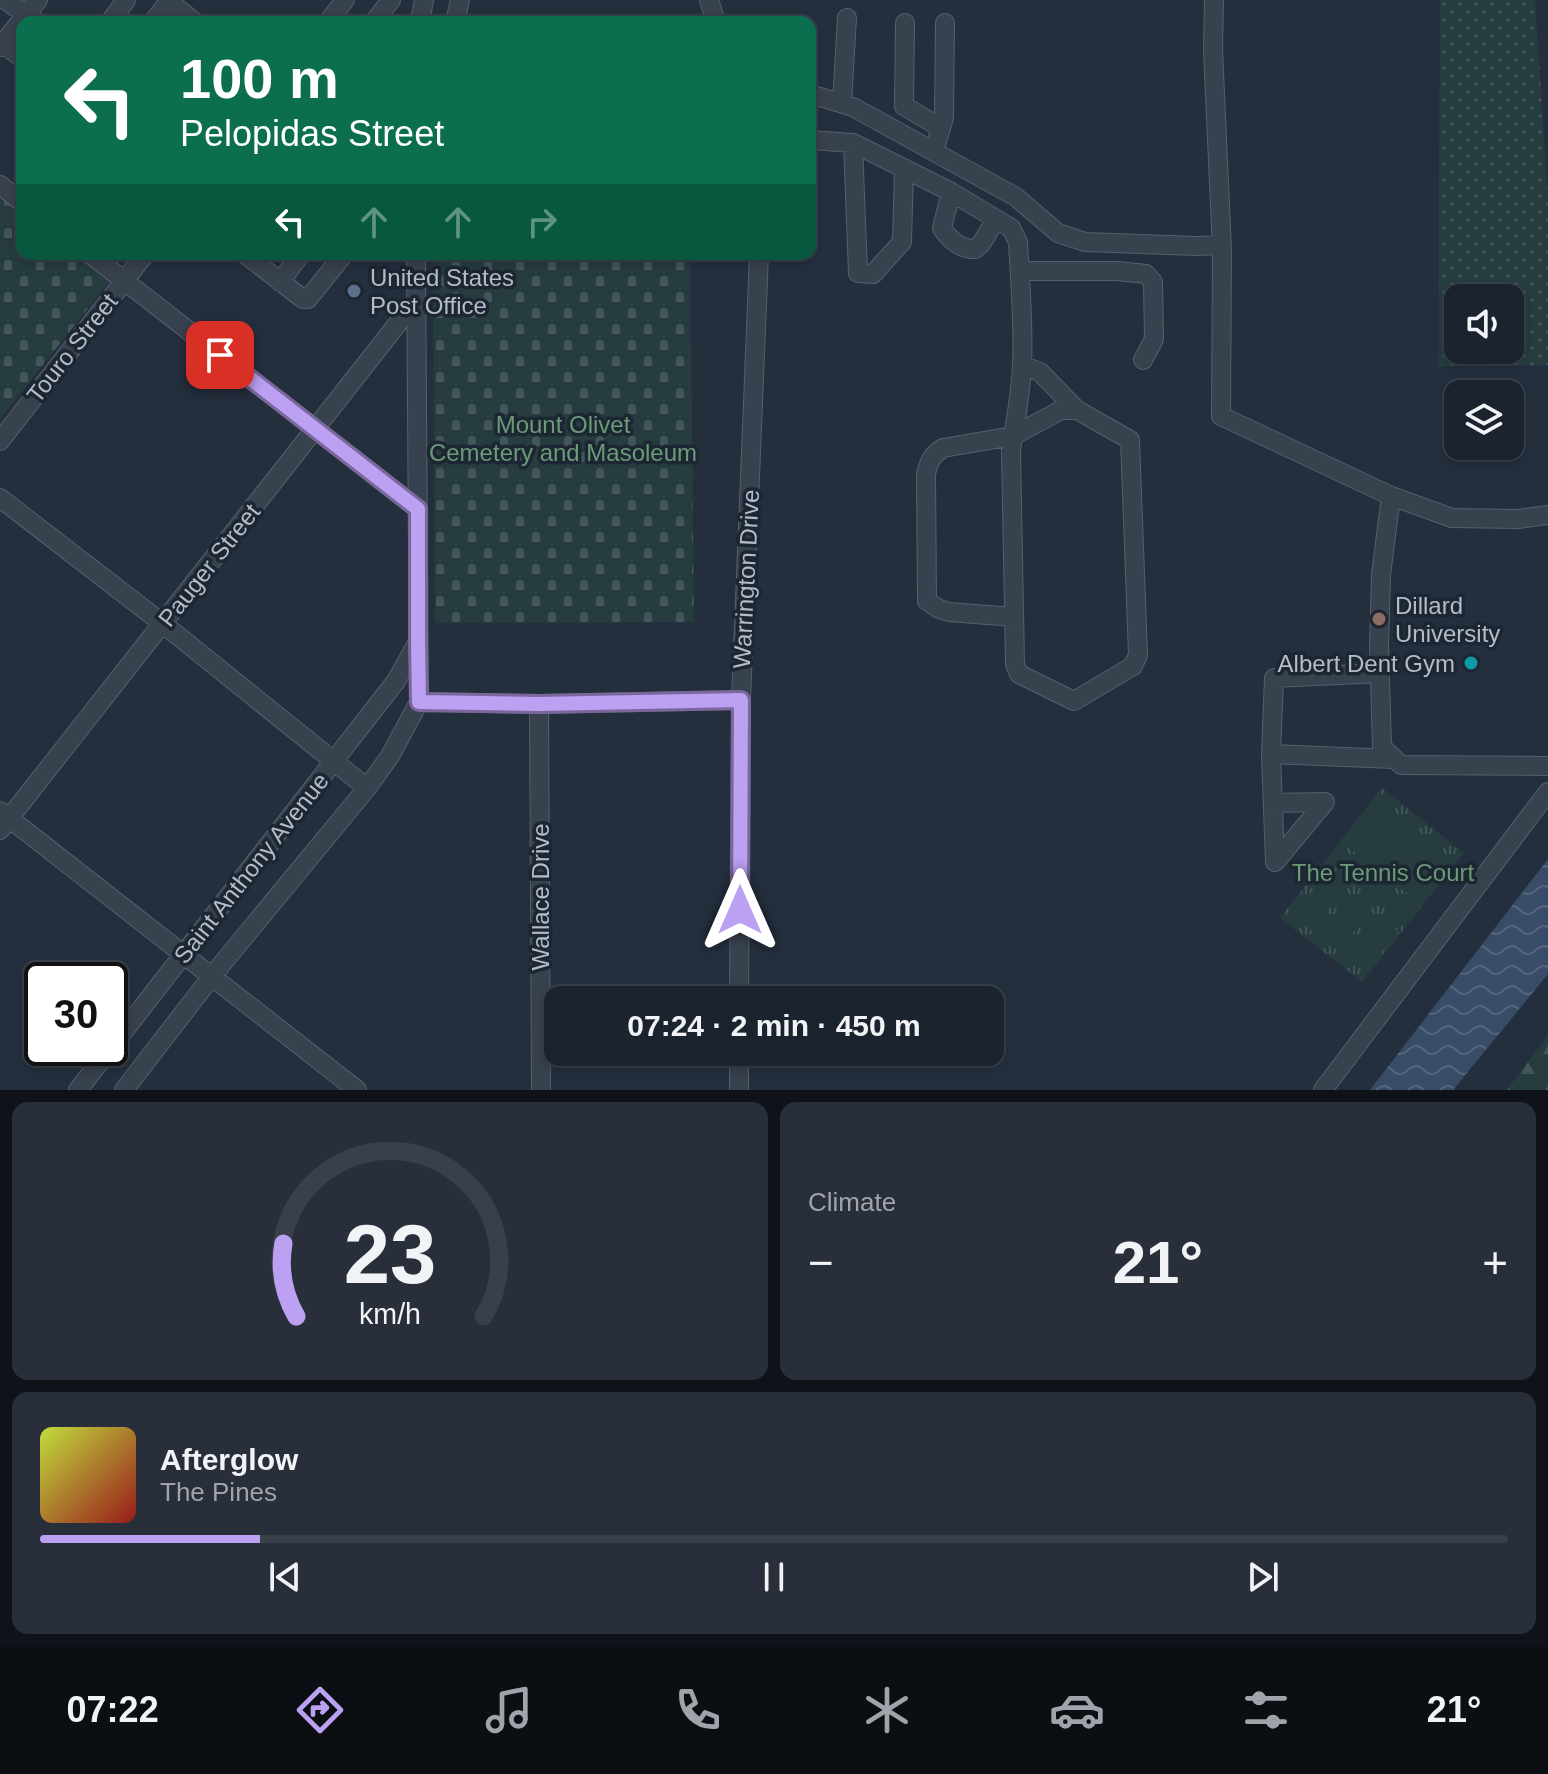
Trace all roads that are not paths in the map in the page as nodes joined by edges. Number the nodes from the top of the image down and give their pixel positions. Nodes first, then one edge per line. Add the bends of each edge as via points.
1 (5, 0) edge
2 (345, 0) edge
3 (391, 0) edge
4 (1214, 0) edge
5 (168, 1) edge
6 (34, 12) edge
7 (187, 16) edge
8 (333, 16) edge
9 (379, 16) edge
10 (847, 18) dead end
11 (905, 23) dead end
12 (945, 23) dead end
13 (16, 30) edge
14 (1, 45) edge
15 (816, 96) edge
16 (842, 103) junction
17 (941, 128) junction
18 (816, 140) edge
19 (853, 143) junction
20 (934, 151) junction
21 (904, 168) junction
22 (0, 185) edge
23 (951, 192) junction
24 (16, 197) edge
25 (996, 219) junction
26 (1222, 245) junction
27 (98, 260) edge
28 (140, 260) edge
29 (257, 260) edge
30 (296, 260) edge
31 (339, 260) edge
32 (416, 260) edge
33 (759, 260) edge
34 (1020, 271) junction
35 (124, 280) junction
36 (280, 282) junction
37 (417, 299) junction
38 (1143, 360) dead end
39 (1022, 365) junction
40 (1077, 410) junction
41 (315, 429) junction
42 (1013, 436) junction
43 (0, 441) edge
44 (1391, 496) junction
45 (0, 498) edge
46 (418, 509) junction
47 (1548, 515) edge
48 (1014, 617) junction
49 (162, 623) junction
50 (418, 642) junction
51 (1380, 673) junction
52 (741, 700) junction
53 (419, 702) junction
54 (539, 704) junction
55 (1271, 754) junction
56 (1394, 759) junction
57 (333, 760) junction
58 (1548, 766) edge
59 (367, 788) junction
60 (1548, 792) edge
61 (1273, 803) dead end
62 (3, 820) edge
63 (184, 955) junction
64 (212, 976) junction
65 (739, 986) edge
66 (739, 1066) edge
67 (78, 1090) edge
68 (124, 1090) edge
69 (357, 1090) edge
70 (541, 1090) edge
71 (739, 1090) edge
72 (1323, 1090) edge

1 - 6 street
2 - 8 street
3 - 9 street
4 - 26 street
5 - 7 street
10 - 16 street
11 - 17 street via 904,106
12 - 17 street
13 - 14 street
15 - 16 street
16 - 20 street
17 - 20 street
18 - 19 street
19 - 21 street
19 - 21 street via 858,273 873,274 902,242
20 - 26 street via 1016,197 1058,233 1085,242
21 - 23 street
22 - 24 street
23 - 25 street
23 - 25 street via 942,228 964,248 981,244
25 - 34 street via 1011,228 1018,242
26 - 44 street via 1221,416
27 - 35 street
28 - 35 street, Touro Street
29 - 36 street
30 - 36 street
31 - 36 street via 308,299 300,299
32 - 37 street
33 - 52 street, Warrington Drive
34 - 38 street via 1146,274 1153,282 1154,339
34 - 39 street
35 - 41 street
35 - 43 street, Touro Street
37 - 41 street, Pauger Street
37 - 46 street
39 - 40 street via 1040,372
39 - 42 street
40 - 42 street via 1061,410
40 - 48 street via 1130,440 1138,655 1133,666 1074,701 1019,674
41 - 46 street
41 - 49 street, Pauger Street
42 - 48 street
42 - 48 street via 943,448 929,461 926,474 927,601 949,612
44 - 47 street via 1452,518
44 - 51 street via 1381,575
45 - 49 street
46 - 50 street
49 - 57 street
49 - 62 street, Pauger Street
50 - 53 street
50 - 57 street, Saint Anthony Avenue via 396,681
51 - 55 street via 1274,678
51 - 56 street via 1382,747
52 - 54 street
52 - 65 street, Warrington Drive
53 - 54 street
53 - 59 street, Saint Anthony Avenue
54 - 70 street, Wallace Drive
55 - 56 street
55 - 61 street
56 - 58 street via 1401,765
57 - 59 street
57 - 63 street, Saint Anthony Avenue
59 - 64 street, Saint Anthony Avenue
60 - 72 street
62 - 63 street
63 - 64 street
63 - 67 street, Saint Anthony Avenue
64 - 68 street, Saint Anthony Avenue
64 - 69 street
66 - 71 street

